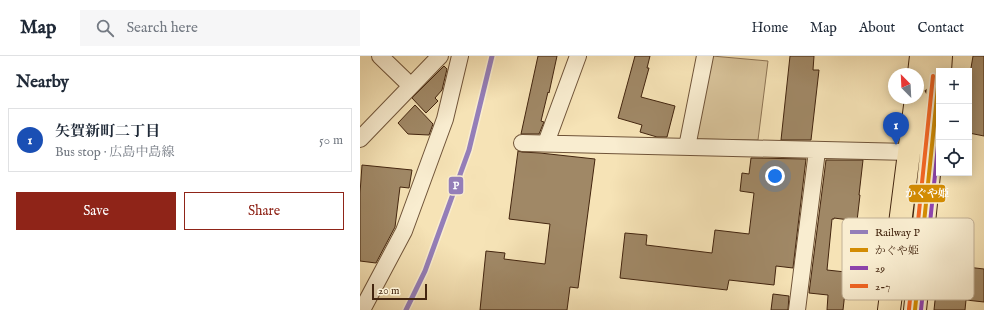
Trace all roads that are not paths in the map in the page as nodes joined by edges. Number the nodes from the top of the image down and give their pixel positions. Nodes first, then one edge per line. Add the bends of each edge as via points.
1 (380, 56) edge
2 (440, 56) edge
3 (460, 56) edge
4 (578, 56) edge
5 (705, 56) edge
6 (922, 56) edge
7 (941, 56) edge
8 (920, 68) edge
9 (940, 68) edge
10 (410, 86) junction
11 (915, 104) edge
12 (936, 104) edge
13 (360, 139) edge
14 (522, 143) dead end
15 (546, 144) junction
16 (687, 147) junction
17 (817, 151) junction
18 (909, 152) junction
19 (901, 218) edge
20 (924, 218) edge
21 (890, 300) edge
22 (916, 300) edge
23 (362, 310) edge
24 (797, 310) edge
25 (889, 310) edge
26 (915, 310) edge

1 - 10 street
2 - 10 street
3 - 23 street via 445,119 404,231
4 - 15 street
5 - 16 street
6 - 8 main road
7 - 9 main road
10 - 13 street
11 - 18 main road
12 - 20 main road
14 - 15 street
15 - 16 street
16 - 17 street
17 - 18 street
17 - 24 street
18 - 19 main road
21 - 25 main road
22 - 26 main road

